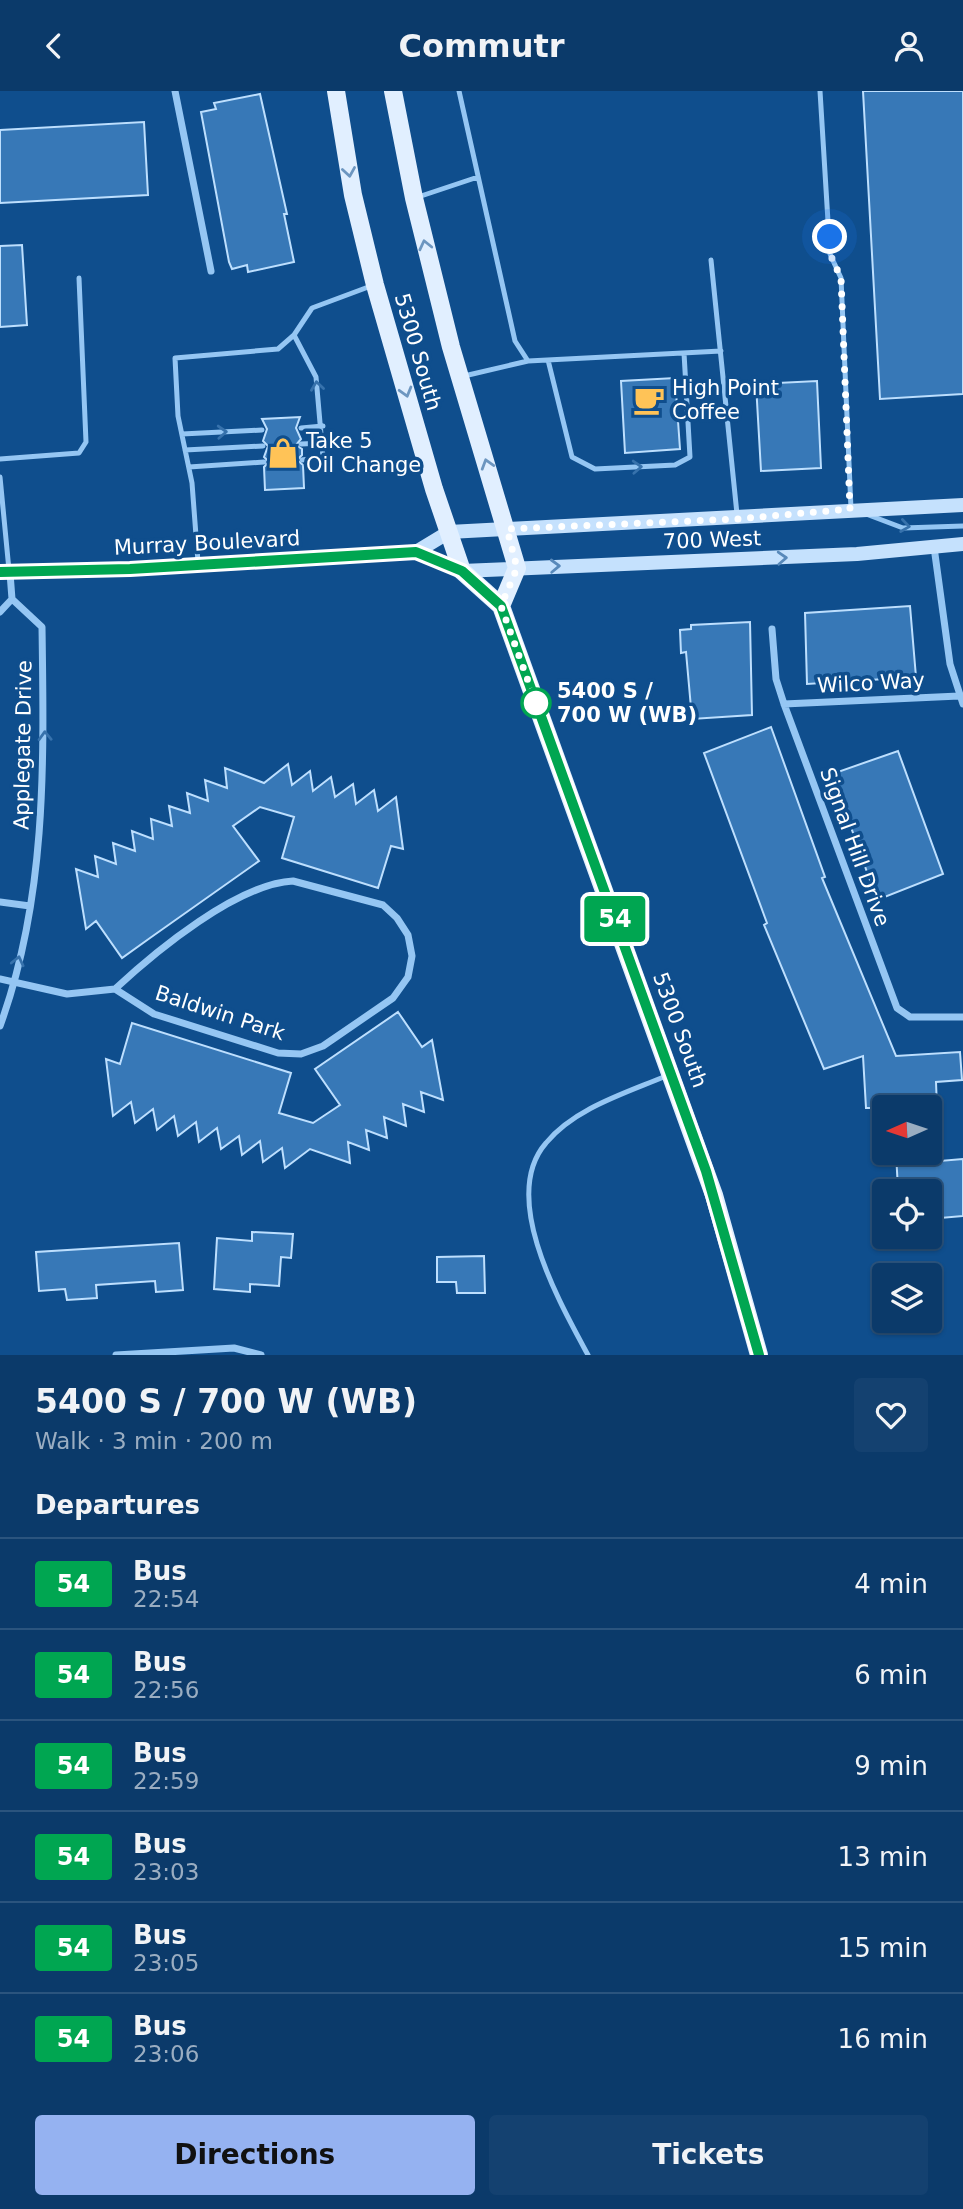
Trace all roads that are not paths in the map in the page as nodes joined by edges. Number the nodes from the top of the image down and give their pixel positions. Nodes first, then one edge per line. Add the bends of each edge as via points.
1 (175, 91) edge
2 (336, 91) edge
3 (393, 91) edge
4 (459, 91) edge
5 (820, 91) edge
6 (478, 177) junction
7 (414, 198) junction
8 (711, 260) dead end
9 (211, 271) dead end
10 (79, 278) dead end
11 (375, 285) junction
12 (294, 335) junction
13 (721, 351) junction
14 (684, 353) junction
15 (548, 360) junction
16 (528, 361) junction
17 (460, 377) junction
18 (323, 426) junction
19 (301, 428) dead end
20 (262, 430) dead end
21 (182, 434) junction
22 (324, 443) junction
23 (302, 444) dead end
24 (263, 446) dead end
25 (185, 450) junction
26 (0, 459) edge
27 (302, 460) dead end
28 (264, 462) dead end
29 (189, 467) junction
30 (0, 478) edge
31 (963, 505) edge
32 (850, 509) junction
33 (737, 519) junction
34 (963, 526) edge
35 (507, 529) junction
36 (449, 532) junction
37 (963, 544) edge
38 (934, 547) junction
39 (416, 552) junction
40 (198, 565) junction
41 (517, 568) junction
42 (462, 571) junction
43 (5, 573) edge
44 (12, 599) junction
45 (501, 606) junction
46 (0, 612) edge
47 (772, 629) dead end
48 (959, 696) junction
49 (784, 704) junction
50 (963, 704) edge
51 (0, 902) edge
52 (30, 907) junction
53 (0, 979) edge
54 (13, 982) junction
55 (116, 989) junction
56 (963, 1017) edge
57 (0, 1027) edge
58 (672, 1073) junction
59 (116, 1355) edge
60 (261, 1355) edge
61 (588, 1355) edge
62 (759, 1355) edge

1 - 9 street
2 -> 11 main road, 5300 South via 353,195
3 - 7 main road, 5300 South
4 - 6 lane
5 - 32 lane via 830,254 841,278
6 - 7 lane
6 - 16 lane via 515,341
17 -> 7 main road, 5300 South
8 - 13 lane
10 - 26 lane via 86,442 79,453
11 - 12 lane via 312,307
11 -> 36 main road, 5300 South
18 -> 12 lane via 314,368
12 - 21 lane via 265,353 175,358
13 - 14 lane
13 - 33 lane
14 - 15 lane
15 -> 14 lane via 572,457 595,469 675,465 690,457
15 - 16 lane
16 - 17 lane
35 -> 17 main road, 5300 South
18 - 19 lane
18 - 22 lane
21 -> 20 lane
21 - 25 lane
22 - 23 lane
22 - 27 lane via 323,457
24 - 25 lane
25 - 29 lane
28 - 29 lane
29 - 40 lane
30 - 43 lane
31 - 32 main road, 700 West
32 - 33 main road, 700 West
32 -> 34 lane via 903,528
33 - 35 main road, 700 West
35 - 36 main road, Murray Boulevard
35 - 41 main road, 5300 South
36 - 39 main road, Murray Boulevard
36 - 42 main road, 5300 South
37 - 38 main road, 700 West
41 -> 38 main road, 700 West via 817,557
38 - 48 street via 941,614
39 - 40 main road, Murray Boulevard
39 - 42 main road, Murray Boulevard
40 - 43 main road, Murray Boulevard
41 - 42 main road, 700 West
41 - 45 main road
42 - 45 main road, 5300 South
43 - 44 street
44 - 46 street
52 -> 44 street, Applegate Drive via 44,784 42,627
45 - 58 main road, 5300 South
47 - 49 street, Signal Hill Drive via 776,679
48 - 49 street, Wilco Way
48 - 50 street
49 - 56 street, Signal Hill Drive via 897,1008 910,1017
51 - 52 street
54 -> 52 street, Applegate Drive
53 - 54 street
54 - 55 street via 67,994
54 - 57 street, Applegate Drive
55 - 55 street, Baldwin Park via 150,956 242,895 273,882 293,881 383,905 408,935 412,956 408,977 393,998 323,1046 301,1054 278,1053 154,1014
58 - 61 lane via 588,1109 546,1142 530,1168 527,1194 533,1230
58 - 62 main road, 5300 South via 714,1195
59 - 60 street via 234,1348

